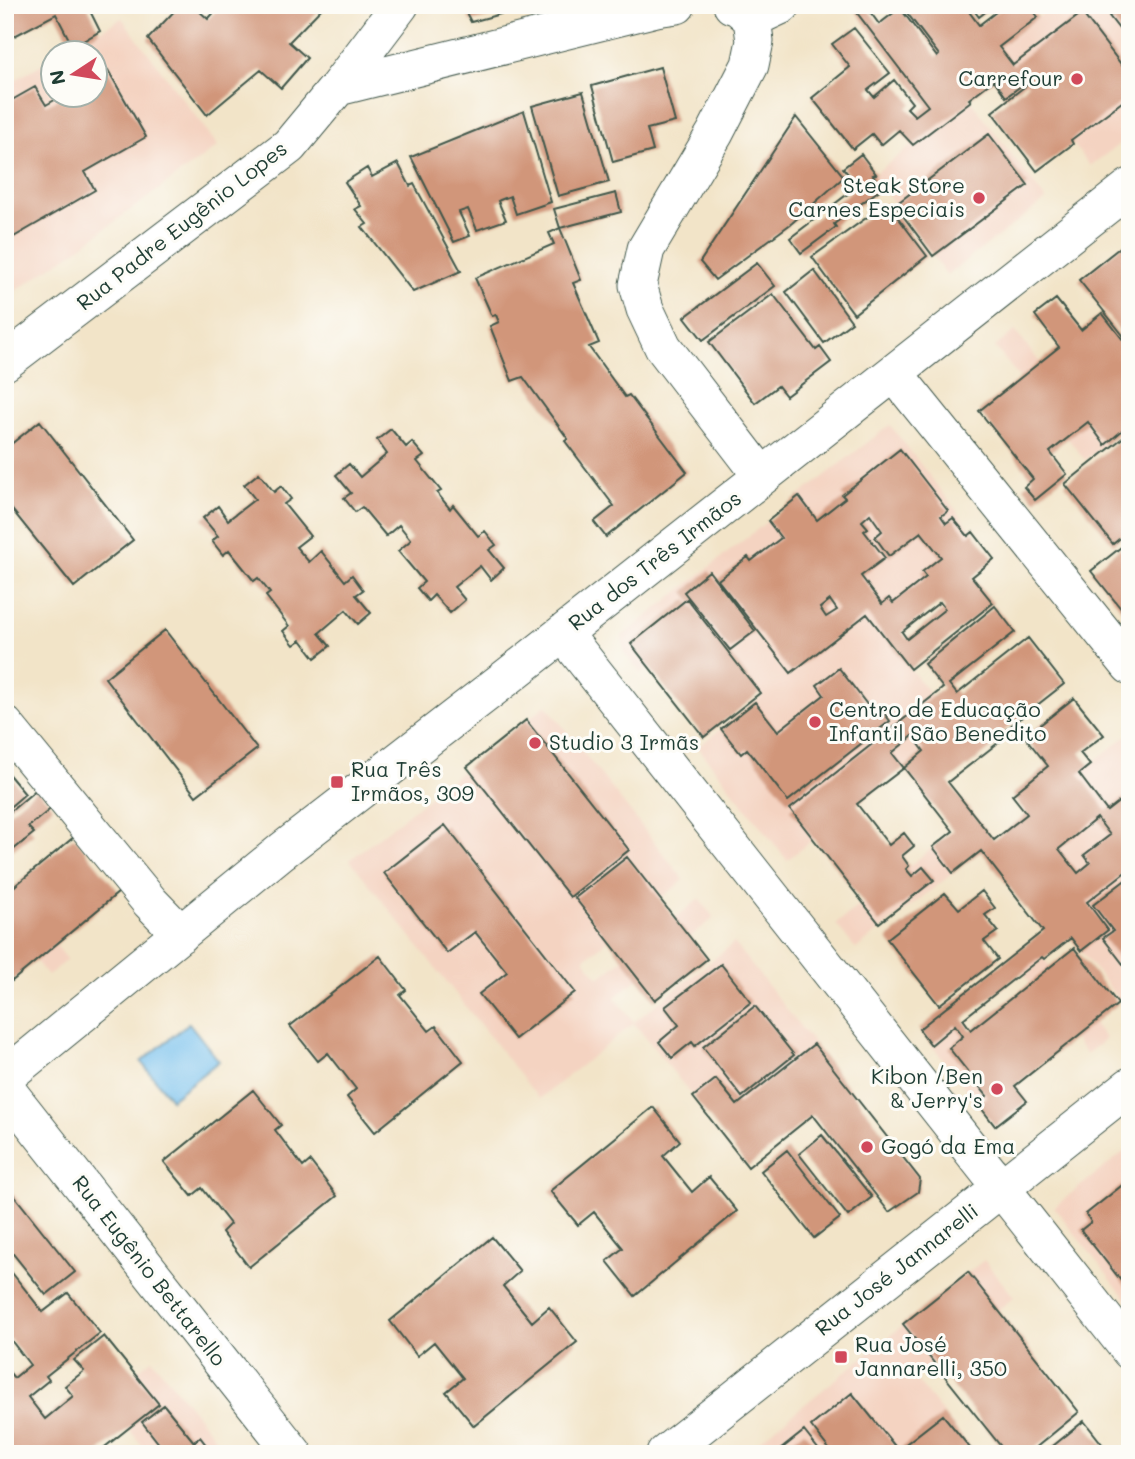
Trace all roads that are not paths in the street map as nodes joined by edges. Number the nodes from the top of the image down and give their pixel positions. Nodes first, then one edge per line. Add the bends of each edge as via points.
1 (400, 5) edge
2 (677, 5) edge
3 (755, 10) edge
4 (338, 88) junction
5 (1130, 187) edge
6 (5, 362) edge
7 (894, 373) junction
8 (762, 476) junction
9 (563, 633) junction
10 (1130, 666) edge
11 (5, 725) edge
12 (181, 934) junction
13 (5, 1077) edge
14 (1130, 1086) edge
15 (5, 1088) edge
16 (1001, 1189) junction
17 (1130, 1352) edge
18 (294, 1454) edge
19 (664, 1454) edge

1 - 4 street, Rua Padre Eugênio Lopes
2 - 4 street
3 - 8 street via 750,65 646,249 638,285 663,347
4 - 6 street, Rua Padre Eugênio Lopes via 289,146
5 - 7 street, Rua dos Três Irmãos
7 - 8 street, Rua dos Três Irmãos
7 - 10 street
8 - 9 street, Rua dos Três Irmãos
9 - 12 street, Rua dos Três Irmãos
9 - 16 street
11 - 12 street
12 - 13 street, Rua dos Três Irmãos
14 - 16 street, Rua José Jannarelli
15 - 18 street, Rua Eugênio Bettarello
16 - 17 street
16 - 19 street, Rua José Jannarelli

